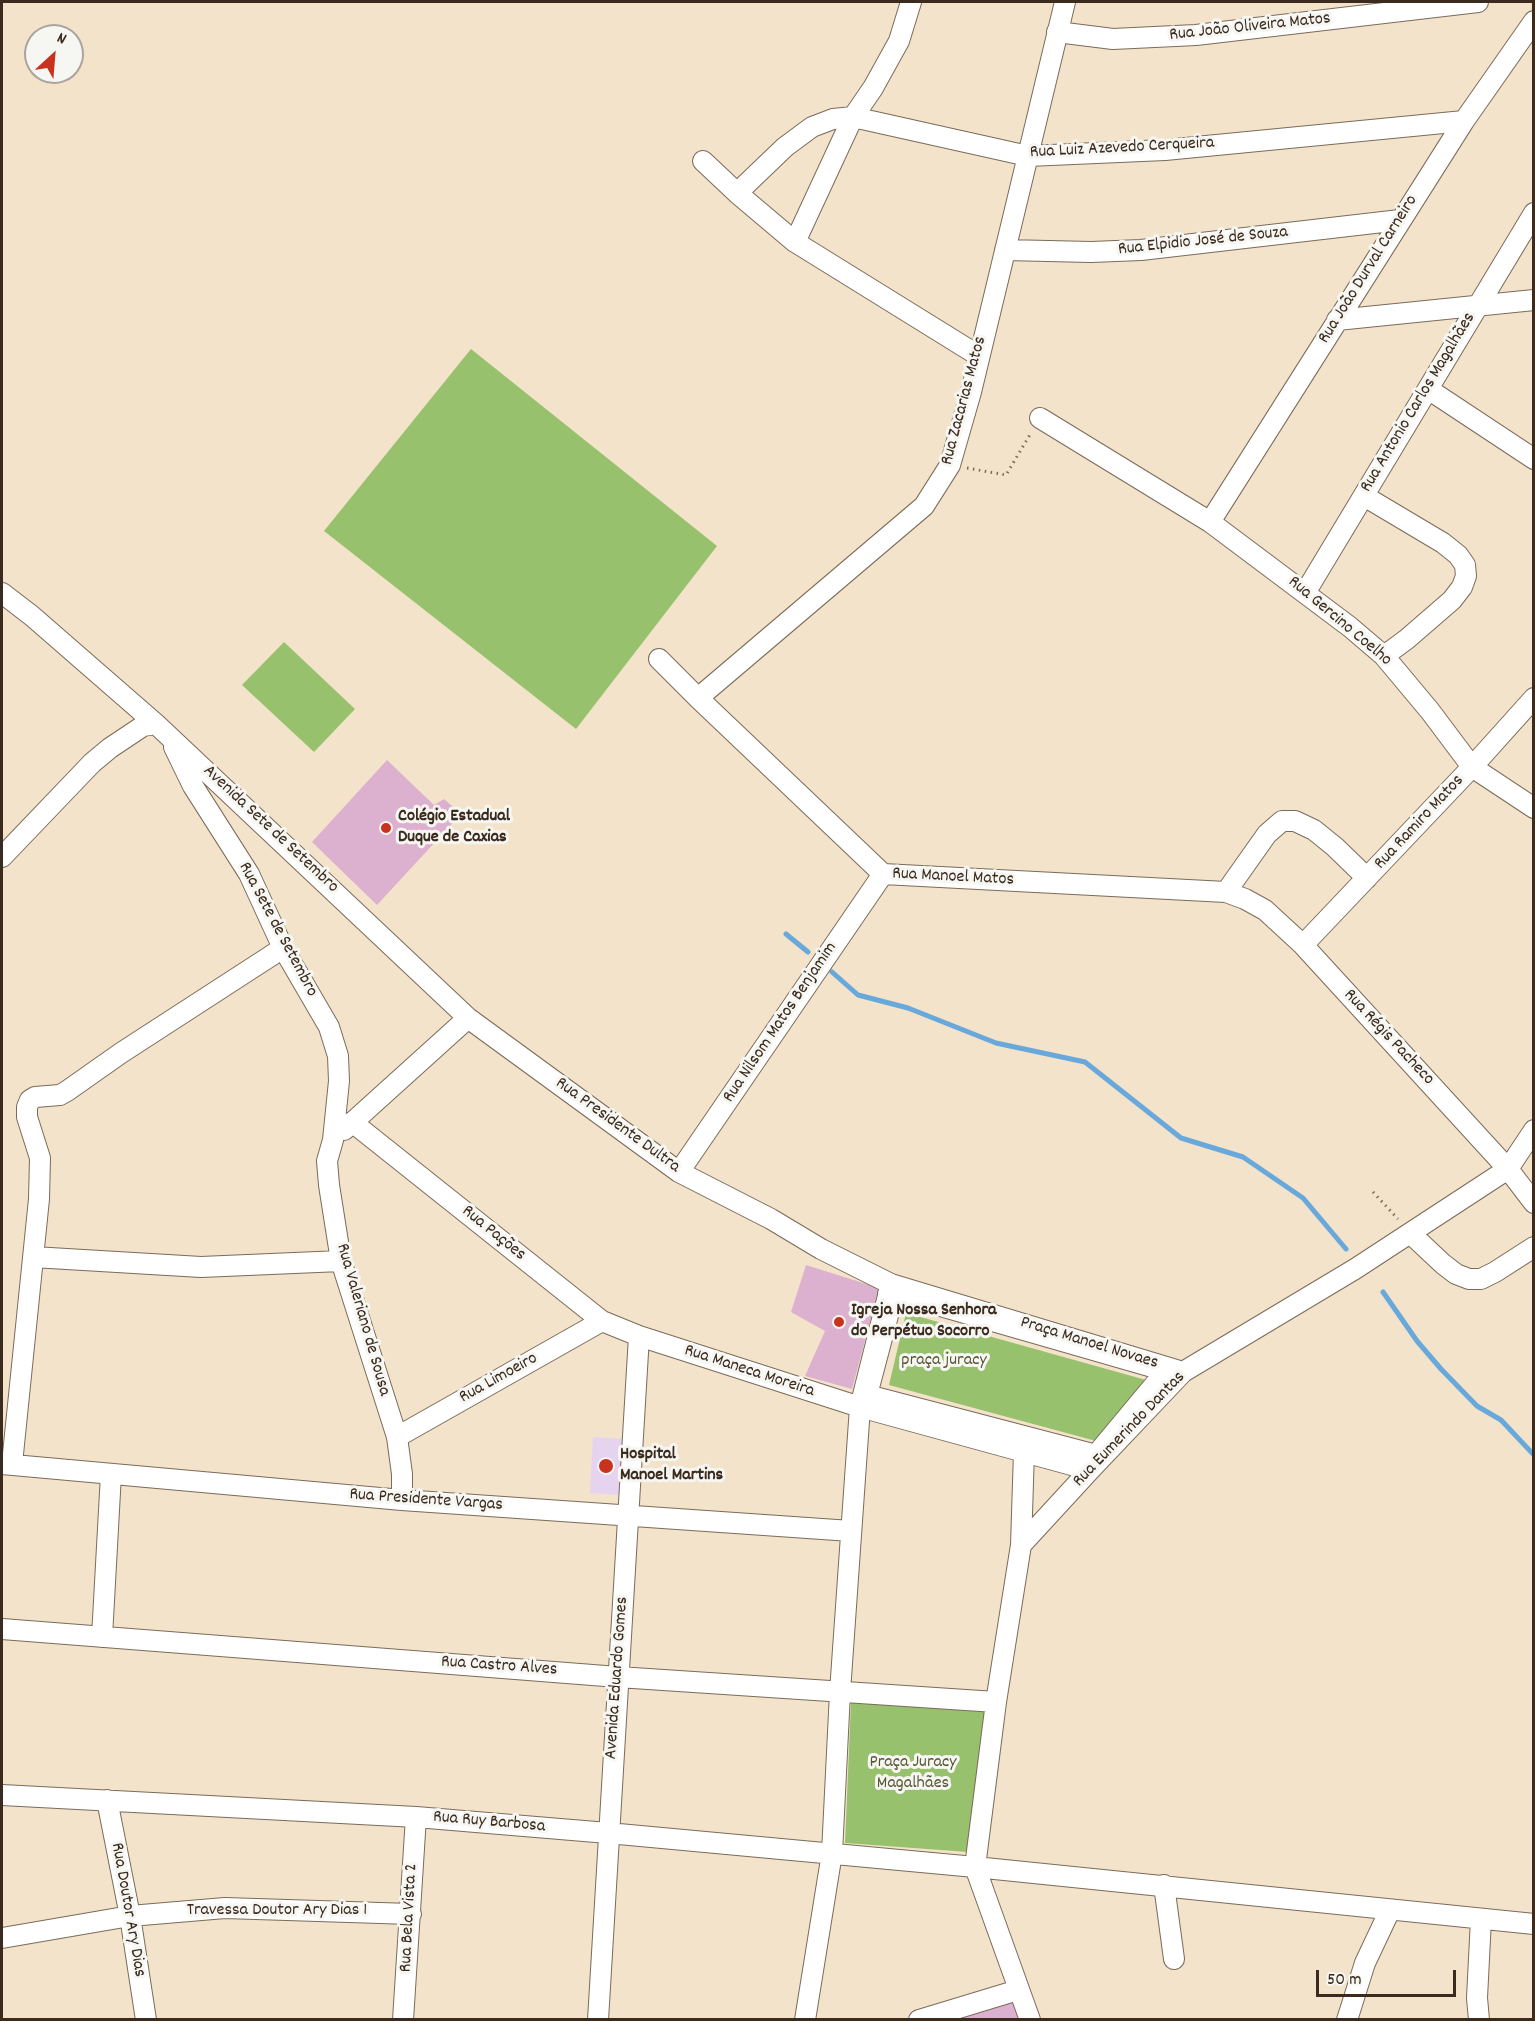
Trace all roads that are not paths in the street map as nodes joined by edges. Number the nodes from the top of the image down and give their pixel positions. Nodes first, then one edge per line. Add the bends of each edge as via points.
1 (910, 2) edge
2 (1065, 2) edge
3 (1478, 2) edge
4 (1533, 21) edge
5 (1057, 32) junction
6 (853, 117) junction
7 (1464, 121) junction
8 (1028, 156) junction
9 (703, 161) dead end
10 (737, 193) junction
11 (1533, 213) edge
12 (1400, 220) junction
13 (795, 242) junction
14 (1005, 250) junction
15 (1533, 300) edge
16 (1478, 305) junction
17 (1337, 320) junction
18 (979, 356) junction
19 (1428, 389) junction
20 (1040, 418) road end
21 (1533, 459) edge
22 (1364, 496) junction
23 (1210, 522) junction
24 (1305, 592) junction
25 (2, 593) edge
26 (1384, 656) junction
27 (659, 660) dead end
28 (1533, 698) edge
29 (698, 699) junction
30 (162, 729) junction
31 (1472, 767) junction
32 (1533, 808) edge
33 (2, 857) edge
34 (883, 874) junction
35 (1367, 878) junction
36 (1226, 892) junction
37 (373, 926) joint
38 (1303, 945) junction
39 (283, 948) junction
40 (468, 1018) junction
41 (352, 1122) junction
42 (1533, 1130) edge
43 (333, 1140) junction
44 (1508, 1168) junction
45 (679, 1172) junction
46 (1533, 1203) edge
47 (1411, 1234) junction
48 (1533, 1247) edge
49 (33, 1257) junction
50 (342, 1261) junction
51 (890, 1289) junction
52 (602, 1321) junction
53 (639, 1336) junction
54 (1183, 1372) junction
55 (860, 1407) junction
56 (397, 1437) junction
57 (1024, 1450) junction
58 (7, 1464) edge
59 (1090, 1470) junction
60 (111, 1474) junction
61 (402, 1500) junction
62 (629, 1516) junction
63 (851, 1531) junction
64 (1022, 1545) junction
65 (2, 1629) edge
66 (102, 1637) junction
67 (618, 1677) junction
68 (840, 1692) junction
69 (996, 1702) junction
70 (2, 1795) edge
71 (107, 1800) junction
72 (416, 1817) junction
73 (608, 1833) junction
74 (832, 1853) junction
75 (975, 1867) junction
76 (1164, 1885) junction
77 (1390, 1910) junction
78 (411, 1914) junction
79 (130, 1916) junction
80 (1481, 1919) junction
81 (1533, 1924) edge
82 (2, 1938) edge
83 (1174, 1959) dead end
84 (1018, 1990) junction
85 (146, 2019) edge
86 (403, 2019) edge
87 (597, 2019) edge
88 (805, 2019) edge
89 (919, 2019) edge
90 (1030, 2019) edge
91 (1347, 2019) edge
92 (1479, 2019) edge

1 - 6 street via 899,41
2 - 5 street, Rua Zacarias Matos
3 - 5 street, Rua João Oliveira Matos via 1186,35 1113,39
4 - 7 street, Rua João Durval Carneiro
5 - 8 street, Rua Zacarias Matos
6 - 8 street, Rua Luiz Azevedo Cerqueira
6 - 10 street, Rua Luiz Azevedo Cerqueira via 812,127
6 - 13 street
7 - 8 street, Rua Luiz Azevedo Cerqueira via 1165,150
7 - 12 street, Rua João Durval Carneiro
8 - 14 street, Rua Zacarias Matos
9 - 10 street
10 - 13 street
11 - 16 street, Rua Antonio Carlos Magalhães
12 - 14 street, Rua Elpidio José de Souza via 1141,250
12 - 17 street, Rua João Durval Carneiro
13 - 18 street
14 - 18 street, Rua Zacarias Matos
15 - 16 street
16 - 17 street
16 - 19 street, Rua Antonio Carlos Magalhães
17 - 23 street, Rua João Durval Carneiro
18 - 29 street, Rua Zacarias Matos via 950,465 924,506
19 - 21 street
19 - 22 street, Rua Antonio Carlos Magalhães
20 - 23 street, Rua Gercino Coelho
22 - 24 street, Rua Antonio Carlos Magalhães
22 - 26 street via 1443,543 1465,565 1462,587 1452,600
23 - 24 street, Rua Gercino Coelho
24 - 26 street, Rua Gercino Coelho
25 - 30 street, Avenida Sete de Setembro
26 - 31 street, Rua Gercino Coelho
27 - 29 street, Rua Manoel Matos
28 - 31 street, Rua Ramiro Matos
29 - 34 street, Rua Manoel Matos
30 - 33 street via 143,726 110,748
30 - 37 street, Avenida Sete de Setembro
30 - 39 street, Rua Sete de Setembro via 249,874
31 - 32 street, Rua Gercino Coelho
31 - 35 street, Rua Ramiro Matos
34 - 36 street, Rua Manoel Matos
34 - 45 street, Rua Nilsom Matos Benjamim
35 - 36 street via 1314,830 1295,821 1282,821 1267,834
35 - 38 street, Rua Ramiro Matos
36 - 38 street, Rua Régis Pacheco via 1265,910
37 - 40 street, Rua Presidente Dultra
38 - 44 street, Rua Régis Pacheco
39 - 43 street, Rua Sete de Setembro via 329,1027 338,1056
39 - 49 street via 67,1091 30,1100 27,1117 40,1158
40 - 41 street
40 - 45 street, Rua Presidente Dultra
41 - 43 street
41 - 52 street, Rua Pações
42 - 44 street
43 - 50 street, Rua Valeriano de Sousa via 327,1161
44 - 46 street, Rua Régis Pacheco
44 - 47 street, Rua Eumerindo Dantas
45 - 51 street, Rua Presidente Dultra via 771,1219
47 - 48 street via 1443,1264 1469,1279 1481,1279 1495,1272
47 - 54 street, Rua Eumerindo Dantas
49 - 50 street via 201,1268
49 - 58 street
50 - 56 street, Rua Valeriano de Sousa
51 - 51 street via 895,1293 1167,1371 1096,1455 867,1395 890,1308
51 - 54 street, Praça Manoel Novaes
51 - 55 street
52 - 53 street, Rua Pações
52 - 56 street, Rua Limoeiro
53 - 55 street, Rua Maneca Moreira
53 - 62 street, Avenida Eduardo Gomes
54 - 59 street, Rua Eumerindo Dantas
55 - 57 street
55 - 63 street
56 - 61 street, Rua Valeriano de Sousa
57 - 59 street
57 - 64 street
58 - 60 street, Rua Presidente Vargas
59 - 64 street, Rua Eumerindo Dantas
60 - 61 street, Rua Presidente Vargas
60 - 66 street
61 - 62 street, Rua Presidente Vargas
62 - 63 street, Rua Presidente Vargas
62 - 67 street, Avenida Eduardo Gomes
63 - 68 street
64 - 69 street
65 - 66 street, Rua Castro Alves
66 - 67 street, Rua Castro Alves
67 - 68 street, Rua Castro Alves
67 - 73 street, Avenida Eduardo Gomes
68 - 69 street, Rua Castro Alves
68 - 74 street
69 - 75 street
70 - 71 street, Rua Ruy Barbosa
71 - 72 street, Rua Ruy Barbosa
71 - 79 street, Rua Doutor Ary Dias
72 - 73 street, Rua Ruy Barbosa
72 - 78 street, Rua Bela Vista 2
73 - 74 street, Rua Ruy Barbosa
73 - 87 street, Avenida Eduardo Gomes
74 - 75 street, Rua Ruy Barbosa
74 - 88 street
75 - 76 street, Rua Ruy Barbosa
75 - 84 street
76 - 77 street, Rua Ruy Barbosa
76 - 83 street
77 - 80 street, Rua Ruy Barbosa
77 - 91 street via 1353,1994
78 - 79 street, Travessa Doutor Ary Dias 1 via 225,1908
78 - 86 street, Rua Bela Vista 2
79 - 82 street, Travessa Doutor Ary Dias 1
79 - 85 street, Rua Doutor Ary Dias
80 - 81 street, Rua Ruy Barbosa
80 - 92 street
84 - 89 street
84 - 90 street

